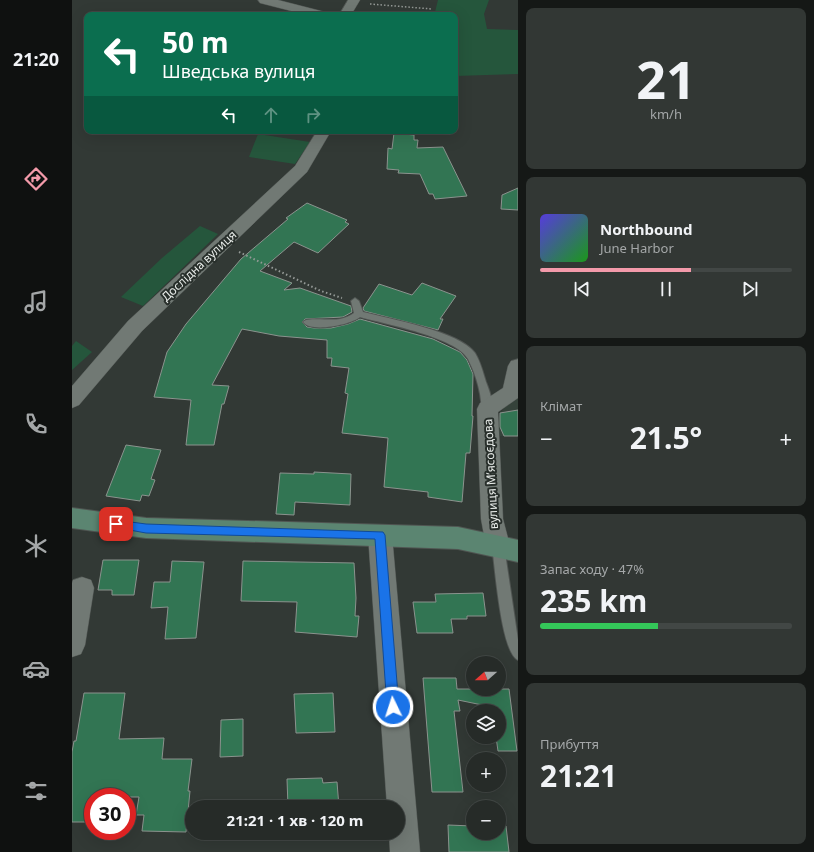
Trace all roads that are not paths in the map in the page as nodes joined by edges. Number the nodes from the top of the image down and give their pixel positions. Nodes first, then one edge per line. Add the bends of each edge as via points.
1 (264, 0) edge
2 (353, 2) edge
3 (310, 12) edge
4 (347, 12) edge
5 (323, 134) edge
6 (355, 301) road end
7 (359, 314) junction
8 (307, 322) dead end
9 (518, 366) edge
10 (515, 391) edge
11 (72, 400) edge
12 (487, 409) junction
13 (72, 518) edge
14 (380, 535) junction
15 (508, 548) edge
16 (82, 588) dead end
17 (72, 645) edge
18 (518, 654) edge
19 (405, 852) edge

1 - 3 street
2 - 4 street
5 - 11 street, Дослідна вулиця via 301,169 136,326
6 - 7 lane
7 - 8 lane via 338,323
7 - 12 lane via 431,333 463,347 471,355 476,366 485,392
9 - 10 street, вулиця Мʼясоєдова
10 - 12 street, вулиця Мʼясоєдова
12 - 15 street, вулиця Мʼясоєдова via 492,519
13 - 14 street via 146,528
14 - 15 street via 458,538
14 - 19 street
15 - 18 lane via 509,628
16 - 17 street

